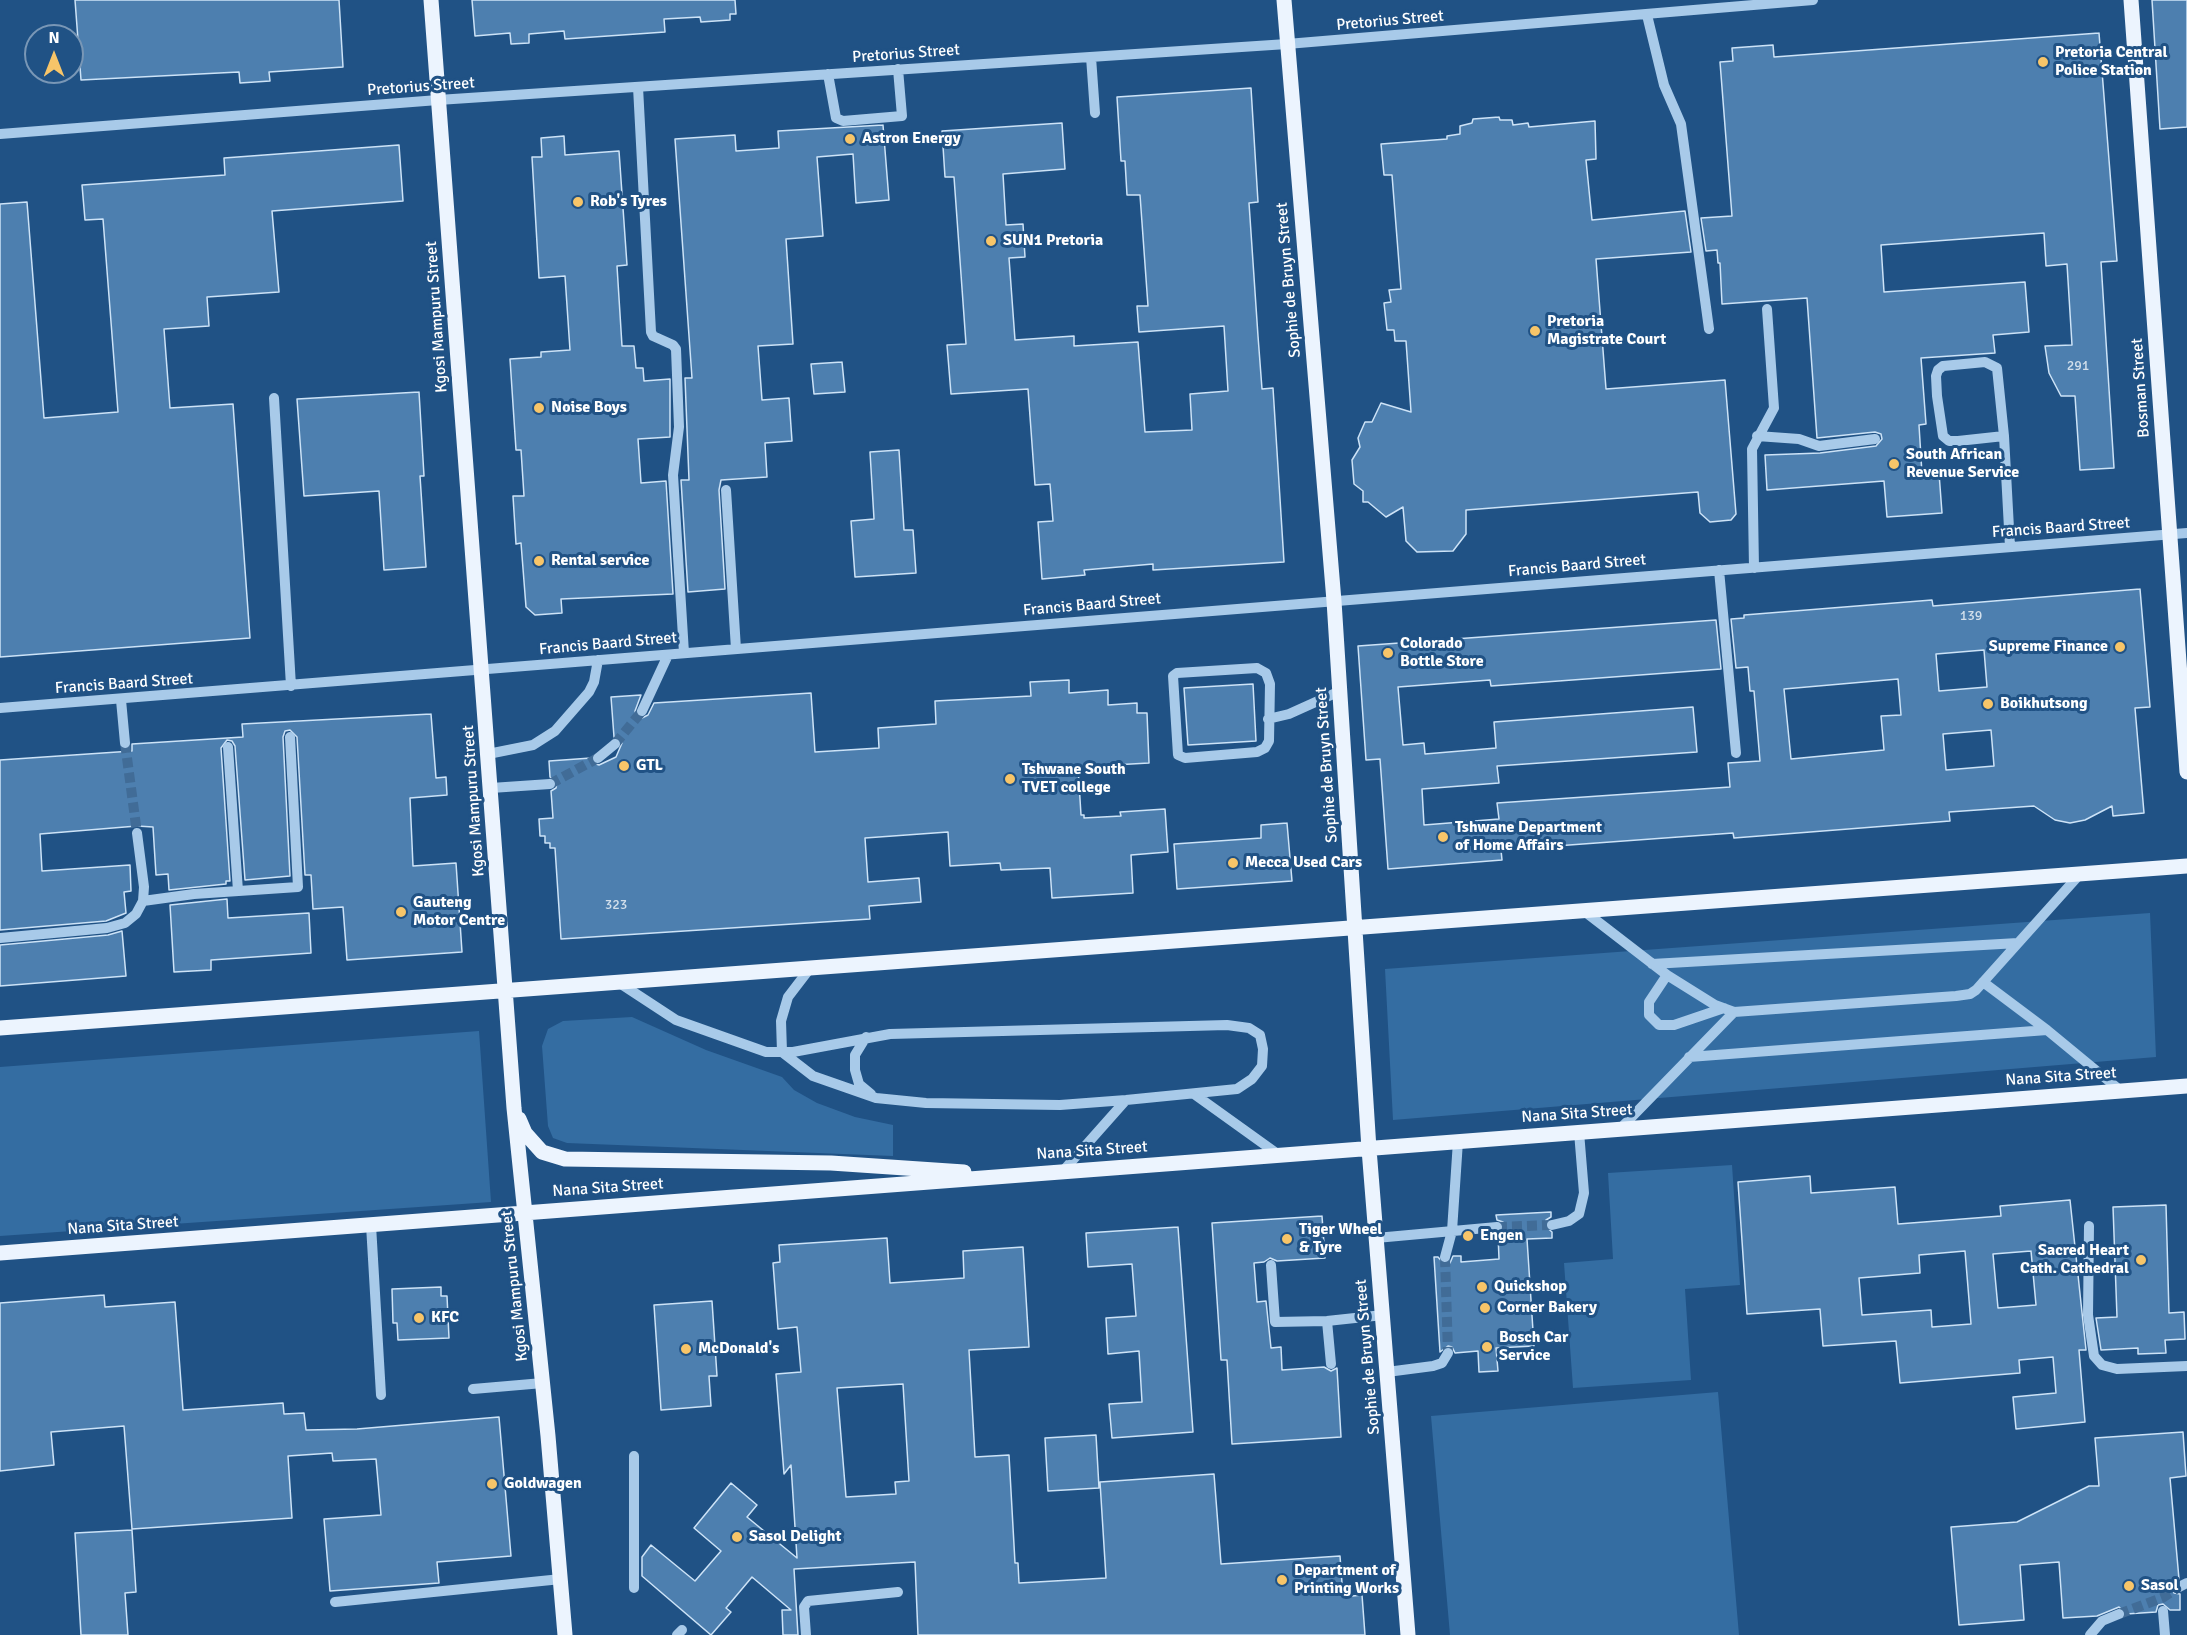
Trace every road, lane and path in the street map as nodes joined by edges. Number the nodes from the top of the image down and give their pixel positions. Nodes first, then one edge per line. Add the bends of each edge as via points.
1 (430, 0) edge
2 (1284, 0) edge
3 (1813, 0) edge
4 (2131, 0) edge
5 (1647, 15) junction
6 (1287, 44) junction
7 (1091, 57) junction
8 (898, 69) junction
9 (828, 74) junction
10 (638, 87) junction
11 (438, 100) junction
12 (1095, 113) dead end
13 (0, 134) edge
14 (1767, 309) dead end
15 (1709, 329) dead end
16 (274, 398) dead end
17 (1757, 436) junction
18 (2004, 436) junction
19 (1875, 439) dead end
20 (726, 490) dead end
21 (2187, 533) edge
22 (2170, 535) junction
23 (2010, 547) junction
24 (1754, 568) junction
25 (1719, 570) junction
26 (1334, 601) junction
27 (736, 649) junction
28 (684, 653) junction
29 (668, 655) junction
30 (598, 660) junction
31 (483, 670) junction
32 (291, 686) junction
33 (1340, 691) junction
34 (121, 700) junction
35 (0, 708) edge
36 (642, 711) tunnel mouth
37 (1269, 719) junction
38 (290, 737) dead end
39 (125, 742) tunnel mouth
40 (615, 744) tunnel mouth
41 (228, 747) dead end
42 (1736, 753) dead end
43 (488, 754) junction
44 (598, 758) tunnel mouth
45 (2187, 772) edge
46 (550, 784) tunnel mouth
47 (491, 788) junction
48 (137, 833) tunnel mouth
49 (2187, 866) edge
50 (2080, 874) junction
51 (238, 891) junction
52 (143, 901) junction
53 (1584, 911) junction
54 (1356, 928) junction
55 (0, 938) edge
56 (2018, 943) junction
57 (1652, 964) junction
58 (811, 967) junction
59 (1667, 975) junction
60 (618, 982) junction
61 (1983, 982) junction
62 (505, 990) junction
63 (1729, 1010) junction
64 (0, 1028) edge
65 (2047, 1030) junction
66 (866, 1037) junction
67 (782, 1052) junction
68 (1689, 1057) junction
69 (2187, 1086) edge
70 (2121, 1091) junction
71 (1194, 1094) junction
72 (876, 1098) junction
73 (1126, 1100) junction
74 (514, 1108) junction
75 (1620, 1129) junction
76 (1579, 1132) junction
77 (1458, 1142) junction
78 (1369, 1149) junction
79 (1280, 1155) junction
80 (1063, 1172) junction
81 (1012, 1175) junction
82 (526, 1213) junction
83 (371, 1225) junction
84 (1552, 1226) tunnel mouth
85 (2090, 1226) dead end
86 (1497, 1227) tunnel mouth
87 (1452, 1231) junction
88 (1376, 1238) junction
89 (0, 1253) edge
90 (1446, 1257) tunnel mouth
91 (1271, 1265) dead end
92 (1383, 1315) junction
93 (1327, 1321) junction
94 (1448, 1353) dead end
95 (1331, 1364) dead end
96 (2187, 1366) edge
97 (1387, 1371) junction
98 (543, 1383) junction
99 (473, 1389) dead end
100 (381, 1395) dead end
101 (634, 1456) dead end
102 (561, 1579) junction
103 (634, 1588) dead end
104 (898, 1592) dead end
105 (335, 1602) dead end
106 (2163, 1611) dead end
107 (2120, 1614) tunnel mouth
108 (565, 1635) edge
109 (806, 1635) edge
110 (1408, 1635) edge
111 (2090, 1635) edge
112 (2165, 1635) edge

1 - 11 main road, Kgosi Mampuru Street
2 - 6 main road, Sophie de Bruyn Street
3 - 5 street, Pretorius Street
4 - 22 main road, Bosman Street
5 - 6 street, Pretorius Street
5 - 15 street via 1664,86 1681,124
6 - 7 street, Pretorius Street
6 - 26 main road, Sophie de Bruyn Street
7 - 8 street, Pretorius Street
7 - 12 street
8 - 9 street, Pretorius Street
8 - 9 street via 902,116 843,121 836,118
9 - 10 street, Pretorius Street
10 - 11 street, Pretorius Street
10 - 28 street via 651,332 676,349 679,427 673,475
11 - 13 street, Pretorius Street
11 - 31 main road, Kgosi Mampuru Street
14 - 17 street via 1774,408
16 - 32 street
17 - 19 street via 1801,440 1819,446
17 - 24 street via 1752,449
18 - 18 street via 1997,368 1985,362 1943,366 1938,370 1936,386 1943,436 1949,441
18 - 23 street
20 - 27 street
21 - 22 street, Francis Baard Street
22 - 23 street, Francis Baard Street
22 - 45 main road, Bosman Street
23 - 24 street, Francis Baard Street
24 - 25 street, Francis Baard Street
25 - 26 street, Francis Baard Street
25 - 42 street
26 - 27 street, Francis Baard Street
26 - 33 main road, Sophie de Bruyn Street
27 - 28 street, Francis Baard Street
28 - 29 street, Francis Baard Street
29 - 30 street, Francis Baard Street
29 - 36 street
30 - 31 street, Francis Baard Street
30 - 43 street via 589,692 555,731 533,745
31 - 32 street, Francis Baard Street
31 - 43 main road, Kgosi Mampuru Street
32 - 34 street, Francis Baard Street
33 - 37 street
33 - 54 main road, Sophie de Bruyn Street
34 - 35 street, Francis Baard Street
34 - 39 street
37 - 37 street via 1269,741 1257,752 1185,758 1178,755 1173,676 1257,668 1266,673 1269,684
38 - 51 street via 298,887
40 - 44 street
41 - 51 street
43 - 47 main road, Kgosi Mampuru Street
46 - 47 street
47 - 62 main road, Kgosi Mampuru Street
48 - 52 street
49 - 50 main road
50 - 53 main road
50 - 56 street
51 - 52 street
52 - 55 street via 125,923 106,928
53 - 54 main road
53 - 57 street
54 - 58 main road
54 - 78 main road, Sophie de Bruyn Street
56 - 57 street
56 - 61 street
57 - 59 street
58 - 60 main road
58 - 67 street via 788,997 781,1020
59 - 63 street
59 - 63 street via 1649,1002 1649,1015 1659,1025 1674,1025
60 - 62 main road
60 - 67 street via 676,1020 766,1052
61 - 63 street via 1970,994 1956,996
61 - 65 street
62 - 64 main road
62 - 74 main road, Kgosi Mampuru Street
63 - 68 street
65 - 68 street
65 - 70 street
66 - 67 street
66 - 71 street via 1227,1025 1260,1035 1262,1066 1252,1079 1237,1089
66 - 72 street via 855,1056 855,1070 859,1084
67 - 72 street via 813,1076
68 - 75 street
69 - 70 main road, Nana Sita Street
70 - 75 main road, Nana Sita Street
71 - 73 street
71 - 79 street
72 - 73 street via 926,1103 1060,1105
73 - 80 street
74 - 81 main road via 532,1143 542,1152 565,1159 831,1163
74 - 82 main road, Kgosi Mampuru Street
75 - 76 main road, Nana Sita Street
76 - 77 main road, Nana Sita Street
76 - 84 street via 1584,1193 1580,1214
77 - 78 main road, Nana Sita Street
77 - 87 street
78 - 79 main road, Nana Sita Street
78 - 88 main road, Sophie de Bruyn Street
79 - 80 main road, Nana Sita Street
80 - 81 main road, Nana Sita Street
81 - 82 main road, Nana Sita Street
82 - 83 main road, Nana Sita Street
82 - 98 main road, Kgosi Mampuru Street
83 - 89 main road, Nana Sita Street
83 - 100 street
85 - 96 street via 2088,1315 2094,1356 2102,1365 2117,1369
86 - 87 street
87 - 88 street
87 - 90 street
88 - 92 main road, Sophie de Bruyn Street
91 - 93 street via 1275,1322
92 - 93 street
92 - 97 main road, Sophie de Bruyn Street
93 - 95 street
94 - 97 street via 1442,1363 1433,1366
97 - 110 main road, Sophie de Bruyn Street
98 - 99 street
98 - 102 main road, Kgosi Mampuru Street
101 - 103 street
102 - 105 street
102 - 108 main road, Kgosi Mampuru Street
104 - 109 street via 808,1601 804,1606
106 - 112 street
107 - 111 street via 2102,1621

